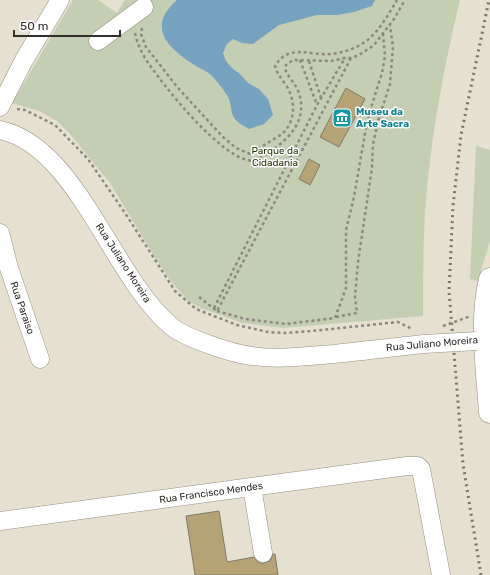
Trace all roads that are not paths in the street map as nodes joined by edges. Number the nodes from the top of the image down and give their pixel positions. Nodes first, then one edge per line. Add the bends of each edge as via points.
1 (60, 0) edge
2 (142, 16) road end
3 (101, 43) dead end
4 (6, 108) edge
5 (0, 130) edge
6 (0, 234) edge
7 (489, 290) edge
8 (481, 340) junction
9 (40, 359) dead end
10 (490, 412) edge
11 (252, 487) junction
12 (0, 521) edge
13 (263, 553) dead end
14 (441, 575) edge

1 - 4 street via 24,60
2 - 3 street
5 - 8 street, Rua Juliano Moreira, bridge via 25,139 58,168 146,301 171,327 194,339 252,356 267,357 296,357 419,338
6 - 9 street, Rua Paraiso
7 - 8 main road
8 - 10 main road
11 - 12 street, Rua Francisco Mendes
11 - 13 street
11 - 14 street, Rua Francisco Mendes via 418,466 421,469

